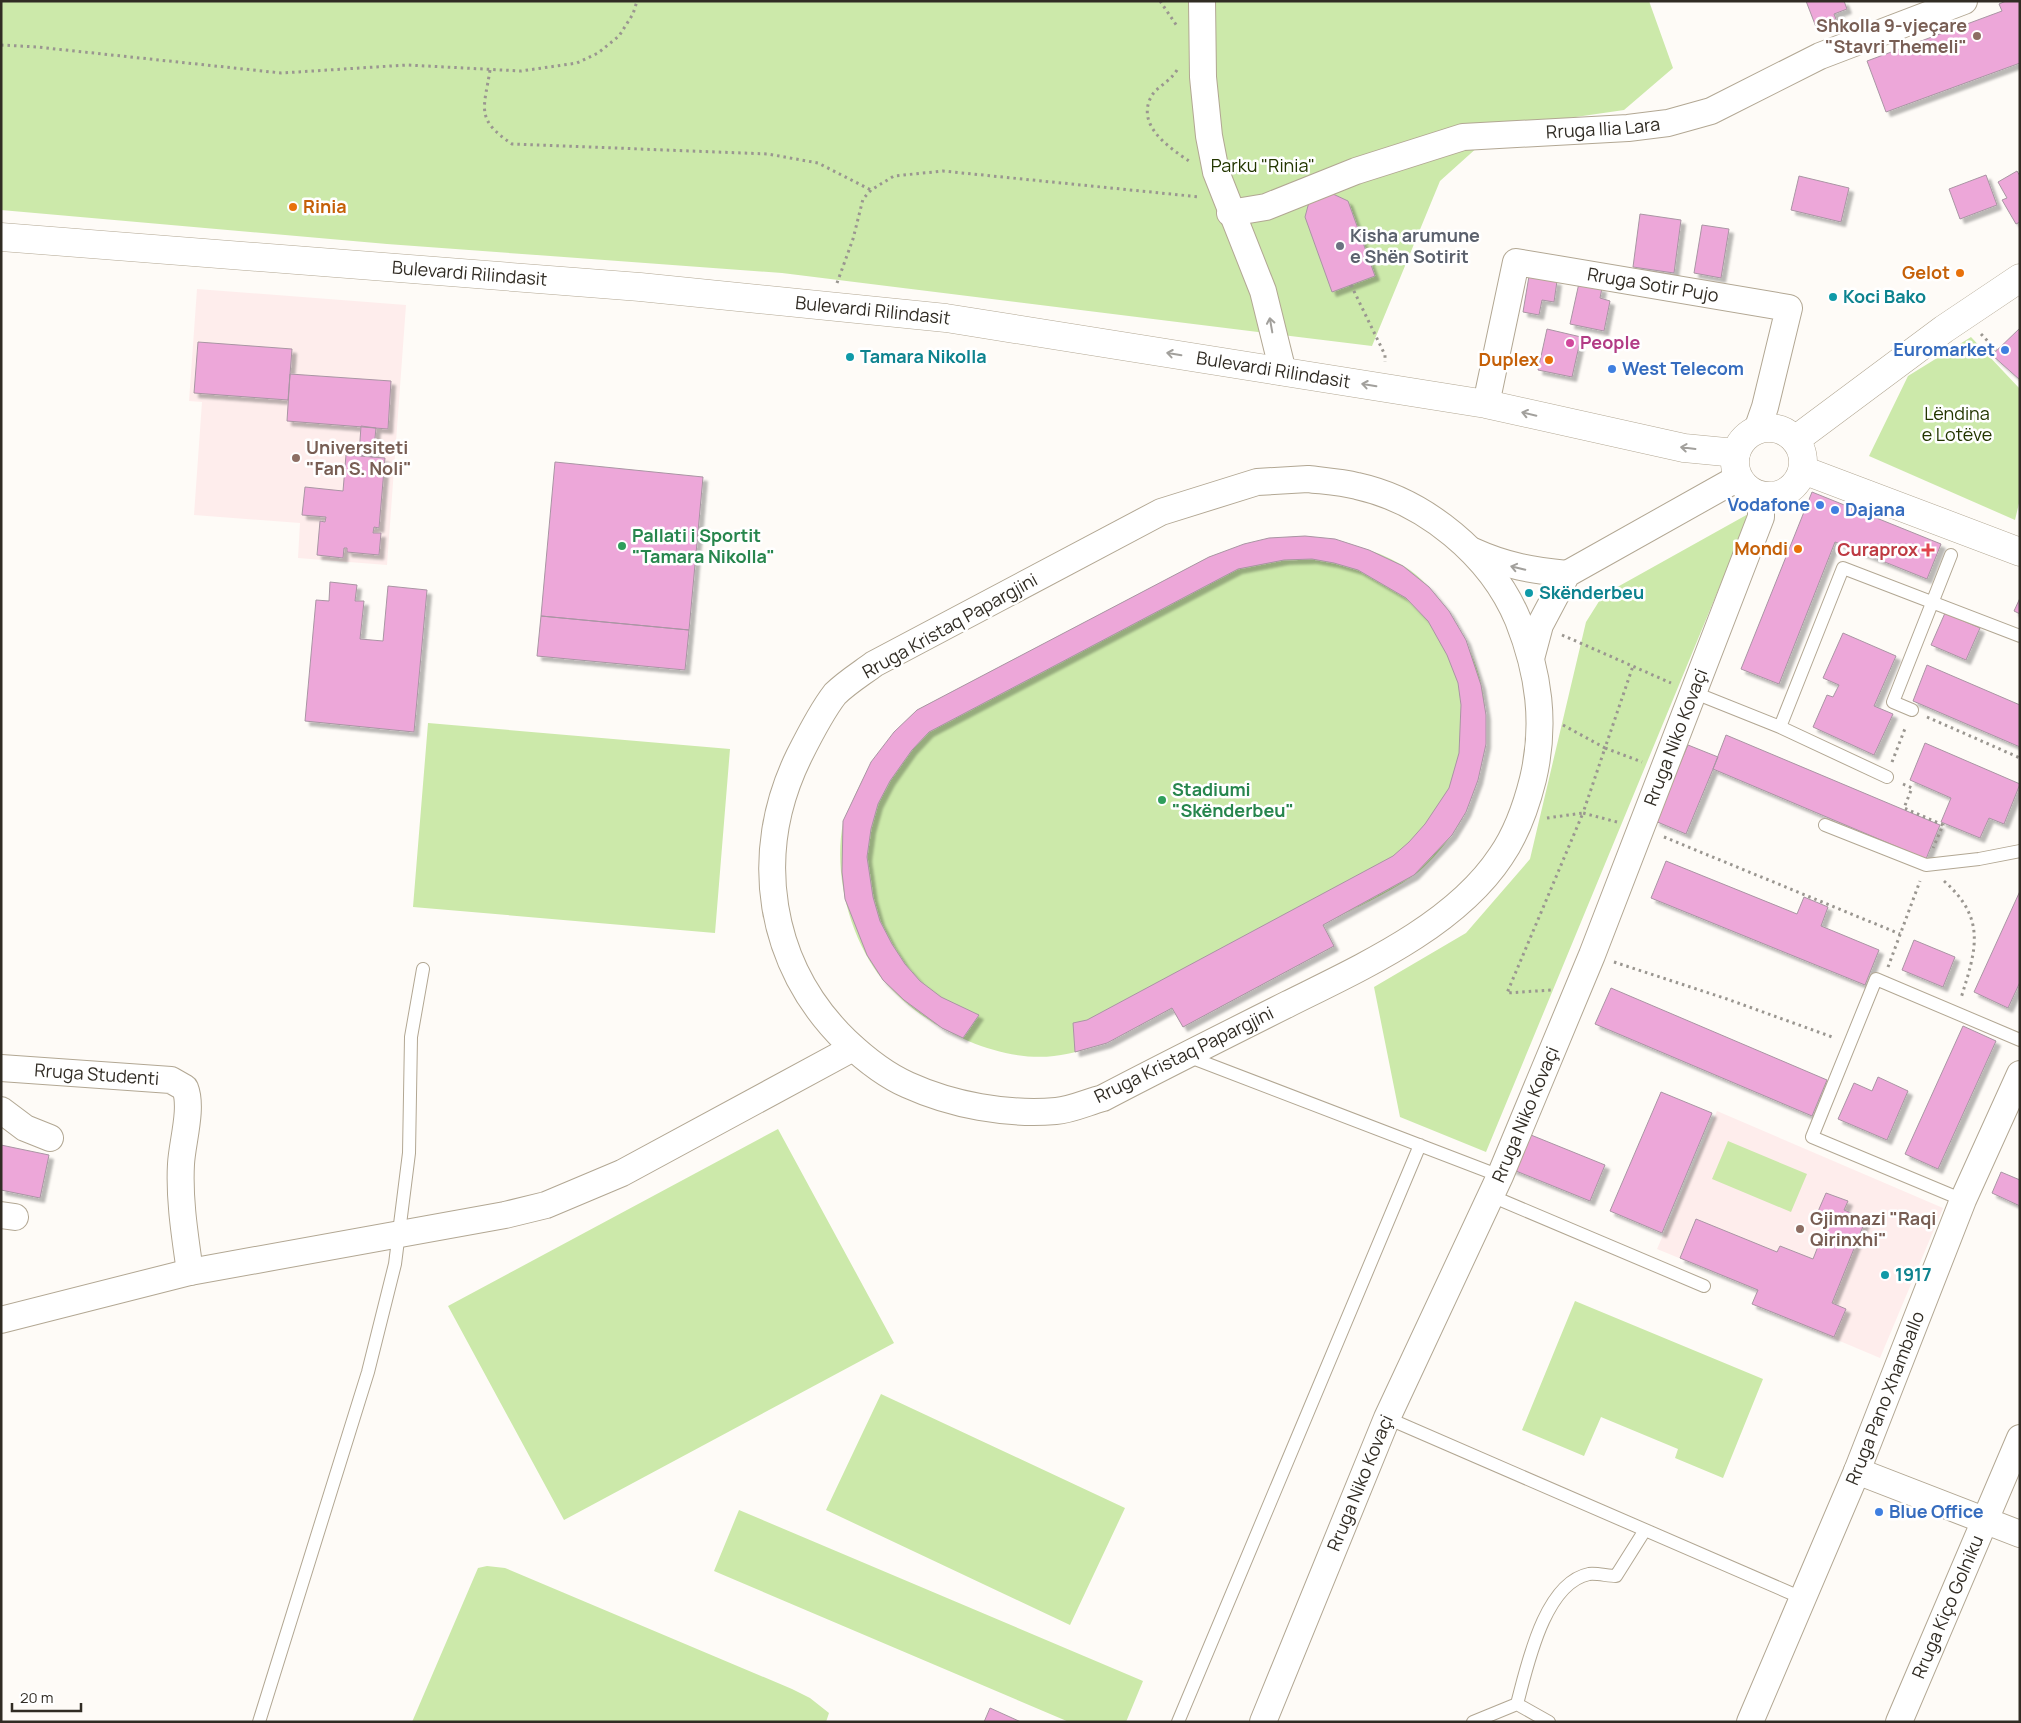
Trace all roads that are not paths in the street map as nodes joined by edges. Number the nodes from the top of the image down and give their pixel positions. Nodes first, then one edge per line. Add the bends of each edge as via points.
1 (1202, 1) edge
2 (1964, 1) edge
3 (1230, 213) junction
4 (1, 236) edge
5 (2020, 278) edge
6 (1284, 372) junction
7 (1486, 404) junction
8 (1757, 430) junction
9 (1795, 440) junction
10 (1737, 465) junction
11 (1803, 470) junction
12 (1761, 496) junction
13 (1470, 549) junction
14 (2020, 552) edge
15 (1951, 555) dead end
16 (1566, 574) junction
17 (1932, 602) junction
18 (2020, 636) edge
19 (1532, 655) junction
20 (1694, 693) junction
21 (1912, 710) road end
22 (1780, 727) junction
23 (1887, 777) road end
24 (1825, 825) dead end
25 (2020, 852) edge
26 (423, 969) dead end
27 (2020, 1040) edge
28 (853, 1048) junction
29 (1186, 1055) junction
30 (1, 1068) edge
31 (2020, 1074) edge
32 (1, 1110) edge
33 (50, 1138) dead end
34 (1420, 1145) junction
35 (1494, 1185) junction
36 (1963, 1200) junction
37 (398, 1234) junction
38 (190, 1272) junction
39 (1704, 1286) dead end
40 (1, 1320) edge
41 (1387, 1418) junction
42 (2020, 1438) edge
43 (1857, 1471) junction
44 (1985, 1520) junction
45 (1645, 1530) junction
46 (2020, 1534) edge
47 (1802, 1598) junction
48 (1517, 1704) junction
49 (1270, 1719) edge
50 (259, 1722) edge
51 (1178, 1722) edge
52 (1474, 1722) edge
53 (1549, 1722) edge
54 (1750, 1722) edge
55 (1899, 1722) edge

1 - 3 street via 1202,78 1209,136 1216,172
2 - 3 street, Rruga Ilia Lara via 1820,56 1711,111 1668,124 1463,137 1356,171 1266,206
6 -> 3 street via 1263,291
6 -> 4 main road, Bulevardi Rilindasit via 946,318 640,287
5 - 9 main road via 1944,329
7 -> 6 main road, Bulevardi Rilindasit
7 - 8 street, Rruga Sotir Pujo via 1516,262 1789,308
10 -> 7 main road, Bulevardi Rilindasit via 1684,448
8 - 9 main road via 1777,429
8 - 10 main road via 1741,443
9 - 11 main road via 1803,459
10 - 12 main road via 1751,491
10 - 16 street
11 - 12 main road via 1799,480 1787,491 1772,497
11 - 14 main road
12 - 20 street, Rruga Niko Kovaçi via 1762,517
16 -> 13 street, Rruga Kristaq Papargjini via 1501,563
13 - 19 street, Rruga Kristaq Papargjini via 1513,608
13 - 28 street, Rruga Kristaq Papargjini via 1448,530 1405,504 1358,486 1308,479 1257,482 1162,512 874,664 836,694 785,784 773,833 771,884 780,934 799,981 827,1023
15 - 17 lane
16 - 19 street, Rruga Kristaq Papargjini via 1540,625
17 - 18 lane
17 - 21 lane via 1893,702
17 - 22 lane via 1843,568
19 - 29 street, Rruga Kristaq Papargjini via 1540,712 1539,756 1520,821 1501,857 1473,890 1434,922 1383,956
20 - 22 lane
20 - 35 street, Rruga Niko Kovaçi via 1592,955
22 - 23 lane
24 - 25 lane via 1926,865
26 - 37 lane via 411,1037 409,1153
27 - 36 lane via 1876,979 1812,1137
28 - 29 street, Rruga Kristaq Papargjini via 906,1085 954,1102 1004,1110 1057,1111 1103,1098
28 - 37 street via 584,1191 505,1215
29 - 34 lane
30 - 38 street, Rruga Studenti via 172,1080 185,1088 188,1100 180,1165 181,1207
31 - 36 street, Rruga Pano Xhamballo
32 - 33 street via 25,1128
34 - 35 lane
34 - 51 lane
35 - 39 lane
35 - 41 street, Rruga Niko Kovaçi
36 - 43 street, Rruga Pano Xhamballo
37 - 38 street
37 - 50 lane via 395,1264 368,1372
38 - 40 street
41 - 45 lane
41 - 49 street, Rruga Niko Kovaçi
42 - 44 street, Rruga Kiço Golniku
43 - 44 street
43 - 47 street, Rruga Pano Xhamballo
44 - 46 street
44 - 55 street, Rruga Kiço Golniku
45 - 47 lane
45 - 48 lane via 1616,1576 1589,1574 1565,1586 1541,1625
47 - 54 street, Rruga Pano Xhamballo
48 - 52 lane
48 - 53 lane

